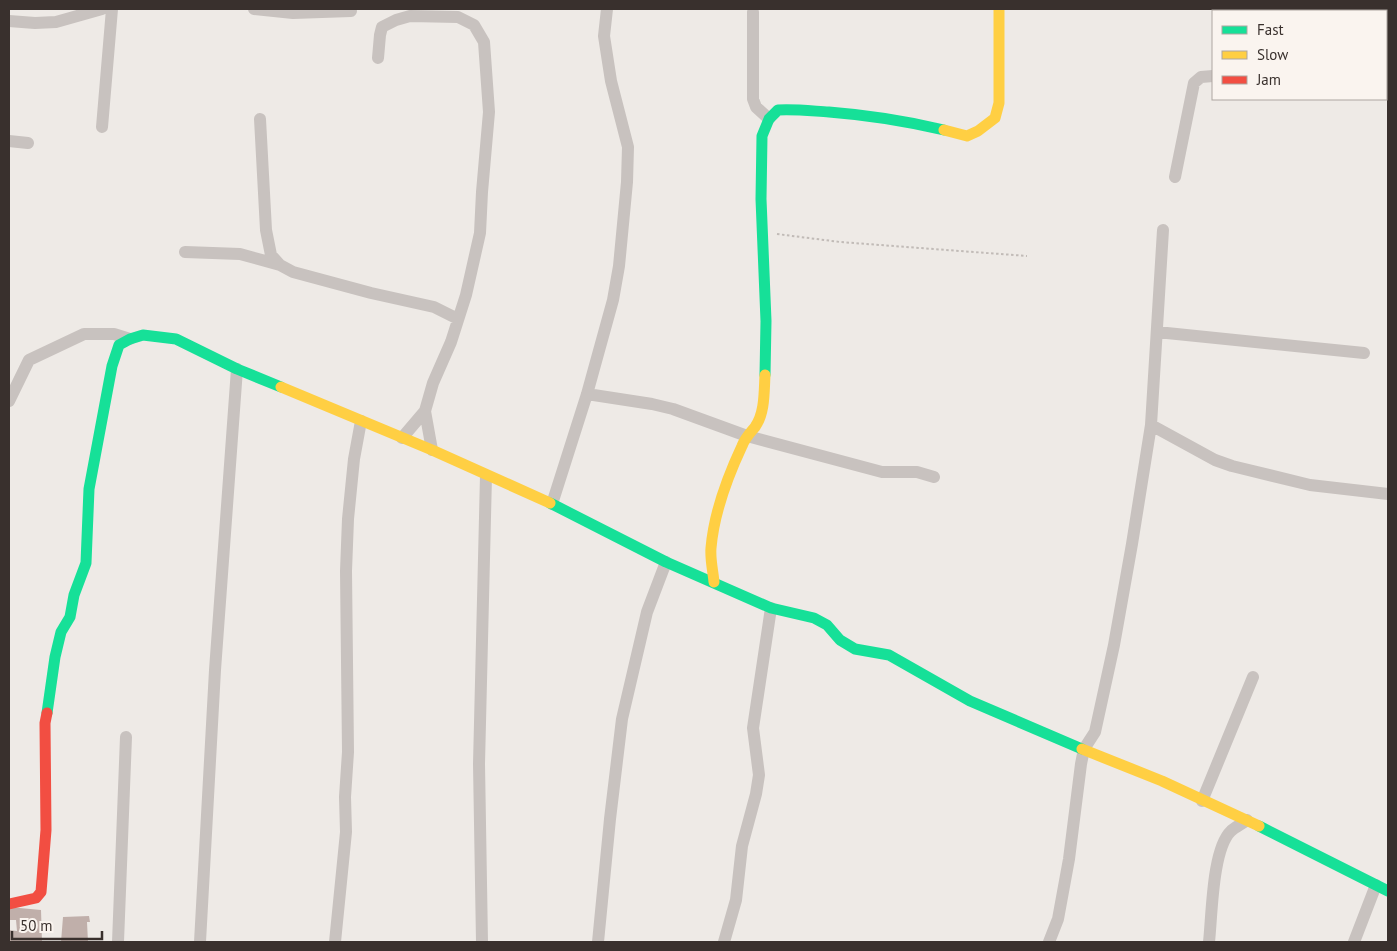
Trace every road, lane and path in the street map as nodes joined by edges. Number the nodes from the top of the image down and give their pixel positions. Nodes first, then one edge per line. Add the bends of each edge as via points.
1 (102, 9) edge
2 (112, 9) edge
3 (254, 9) edge
4 (607, 9) edge
5 (998, 9) edge
6 (351, 11) dead end
7 (753, 12) dead end
8 (9, 21) edge
9 (378, 58) dead end
10 (1212, 76) edge
11 (260, 119) dead end
12 (769, 119) junction
13 (102, 127) dead end
14 (9, 141) edge
15 (28, 143) dead end
16 (1175, 177) dead end
17 (1163, 230) dead end
18 (762, 232) junction
19 (185, 252) dead end
20 (1027, 256) dead end
21 (280, 265) junction
22 (458, 319) junction
23 (1157, 332) junction
24 (130, 339) junction
25 (1364, 353) dead end
26 (237, 369) junction
27 (587, 394) junction
28 (9, 401) edge
29 (426, 411) junction
30 (361, 421) junction
31 (1151, 425) junction
32 (747, 436) junction
33 (402, 438) junction
34 (432, 450) junction
35 (486, 476) junction
36 (934, 476) dead end
37 (1388, 494) edge
38 (552, 504) junction
39 (666, 562) junction
40 (714, 582) junction
41 (771, 608) junction
42 (1253, 677) dead end
43 (126, 737) dead end
44 (1084, 749) junction
45 (1202, 801) junction
46 (1247, 820) junction
47 (1376, 885) junction
48 (1388, 891) edge
49 (9, 904) edge
50 (118, 942) edge
51 (200, 942) edge
52 (335, 942) edge
53 (482, 942) edge
54 (598, 942) edge
55 (724, 942) edge
56 (1049, 942) edge
57 (1209, 942) edge
58 (1354, 942) edge

1 - 8 street via 56,22
2 - 13 street
3 - 6 street via 293,13
4 - 27 street via 604,36 628,147 628,182 613,300
5 - 12 street via 999,103 995,118 978,132 967,136 867,115 791,109 778,110
7 - 12 street via 753,98
9 - 22 street via 382,27 410,16 458,17 474,25 484,42 488,112 480,233
10 - 16 street via 1201,77 1194,83
11 - 21 street via 266,230 271,255
12 - 18 street via 762,136
14 - 15 street
17 - 23 street
18 - 20 path via 840,242
18 - 32 street via 766,321 764,396 756,426
19 - 21 street via 240,254
21 - 22 street via 301,274 434,307
22 - 29 street via 433,383
23 - 25 street
23 - 31 street
24 - 26 street via 143,335 176,339
24 - 28 street via 114,334 84,334 28,360
24 - 49 street via 119,345 112,366 89,489 86,563 55,657 45,723 46,830 41,892 36,898
26 - 30 street
26 - 51 street via 214,670
27 - 32 street via 666,407
27 - 38 street
29 - 33 street
29 - 34 street
30 - 33 street
30 - 52 street via 348,519 346,832
31 - 37 street via 1214,460 1232,466 1310,485
31 - 44 street via 1114,644 1095,732
32 - 36 street via 882,472 917,472
32 - 40 street via 720,498 711,550
33 - 34 street
34 - 35 street
35 - 38 street
35 - 53 street via 479,764
38 - 39 street
39 - 40 street
39 - 54 street via 648,612 622,720
40 - 41 street
41 - 44 street via 814,618 827,624 840,640 855,649 889,655 970,701
41 - 55 street via 753,728 758,785 742,846 736,900
42 - 45 street
43 - 50 street
44 - 45 street
44 - 56 street via 1069,859 1058,919
45 - 46 street
46 - 47 street
46 - 57 street via 1231,831 1222,844
47 - 48 street
47 - 58 street

